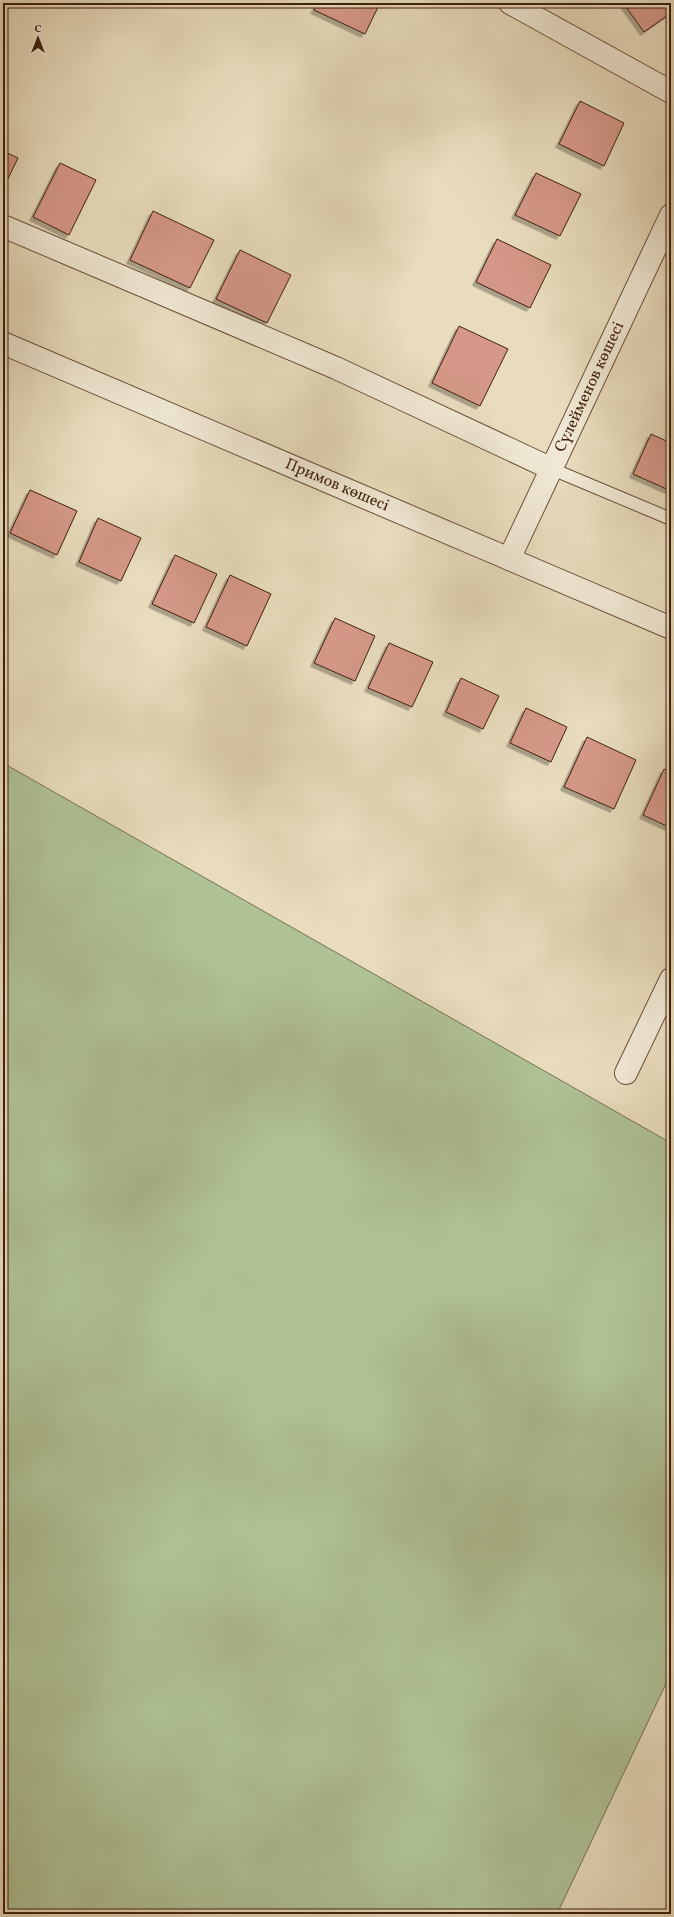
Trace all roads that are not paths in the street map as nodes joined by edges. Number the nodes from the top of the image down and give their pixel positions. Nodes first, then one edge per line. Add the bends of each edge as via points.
1 (510, 3) edge
2 (671, 92) edge
3 (671, 215) edge
4 (3, 226) edge
5 (3, 344) edge
6 (552, 469) junction
7 (671, 519) edge
8 (509, 559) junction
9 (671, 628) edge
10 (671, 979) edge
11 (626, 1074) dead end

1 - 2 street
3 - 6 street, Сүлейменов көшесі
4 - 6 street via 336,368
5 - 8 street, Примов көшесі
6 - 7 lane
6 - 8 street, Сүлейменов көшесі
8 - 9 street, Примов көшесі
10 - 11 street

